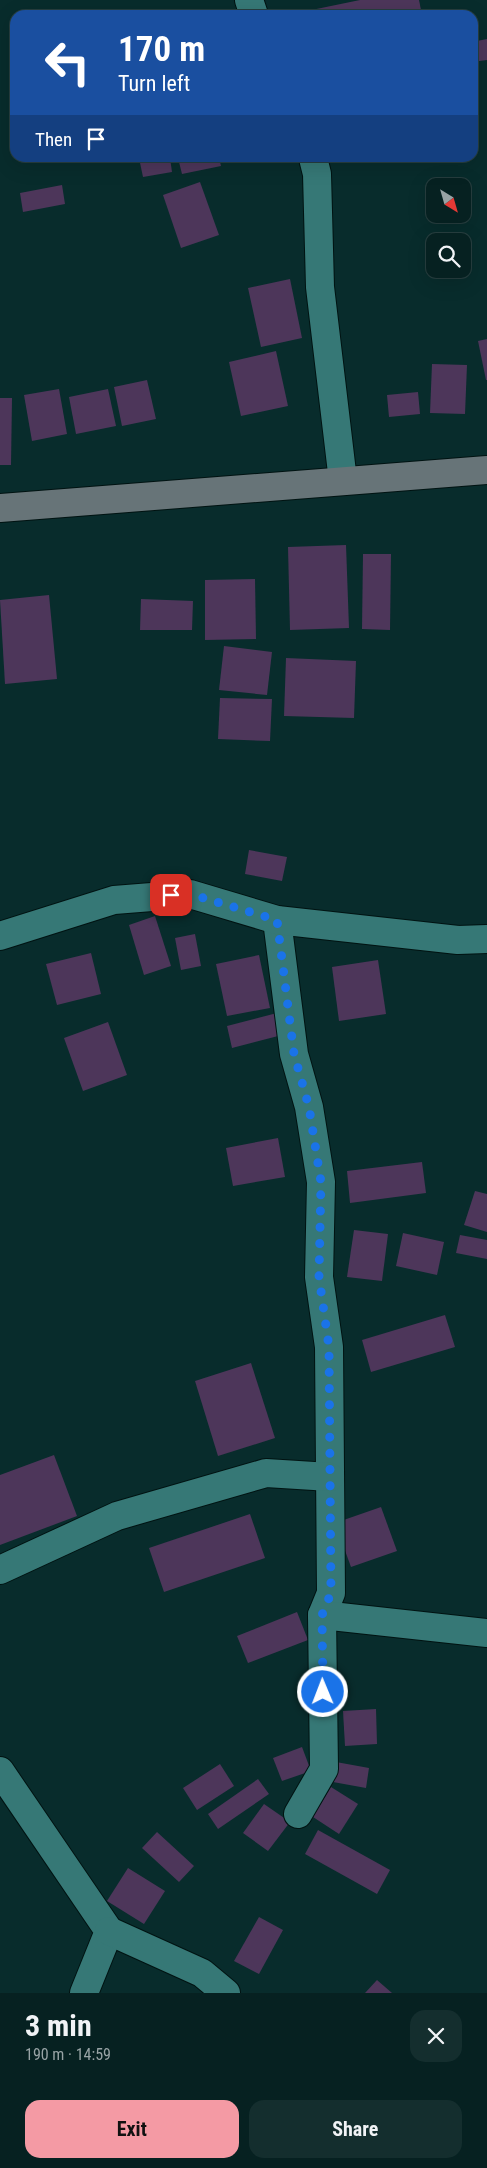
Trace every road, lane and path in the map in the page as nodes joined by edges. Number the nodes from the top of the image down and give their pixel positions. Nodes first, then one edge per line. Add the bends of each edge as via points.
1 (314, 162) edge
2 (487, 470) edge
3 (343, 481) junction
4 (0, 508) edge
5 (277, 920) junction
6 (0, 936) edge
7 (487, 939) edge
8 (330, 1477) junction
9 (0, 1570) edge
10 (322, 1615) junction
11 (487, 1633) edge
12 (0, 1771) edge
13 (298, 1814) dead end
14 (109, 1931) junction
15 (84, 1993) edge
16 (226, 1993) edge

1 - 3 street via 318,174 320,287
2 - 3 main road
3 - 4 main road
5 - 6 street via 190,894 114,900
5 - 7 street via 458,940
5 - 8 street via 294,1054 309,1107 321,1182 319,1277 329,1347
8 - 9 street via 266,1473 117,1516
8 - 10 street via 331,1593
10 - 11 street
10 - 13 street via 324,1769
12 - 14 street
14 - 15 street
14 - 16 street via 202,1973

